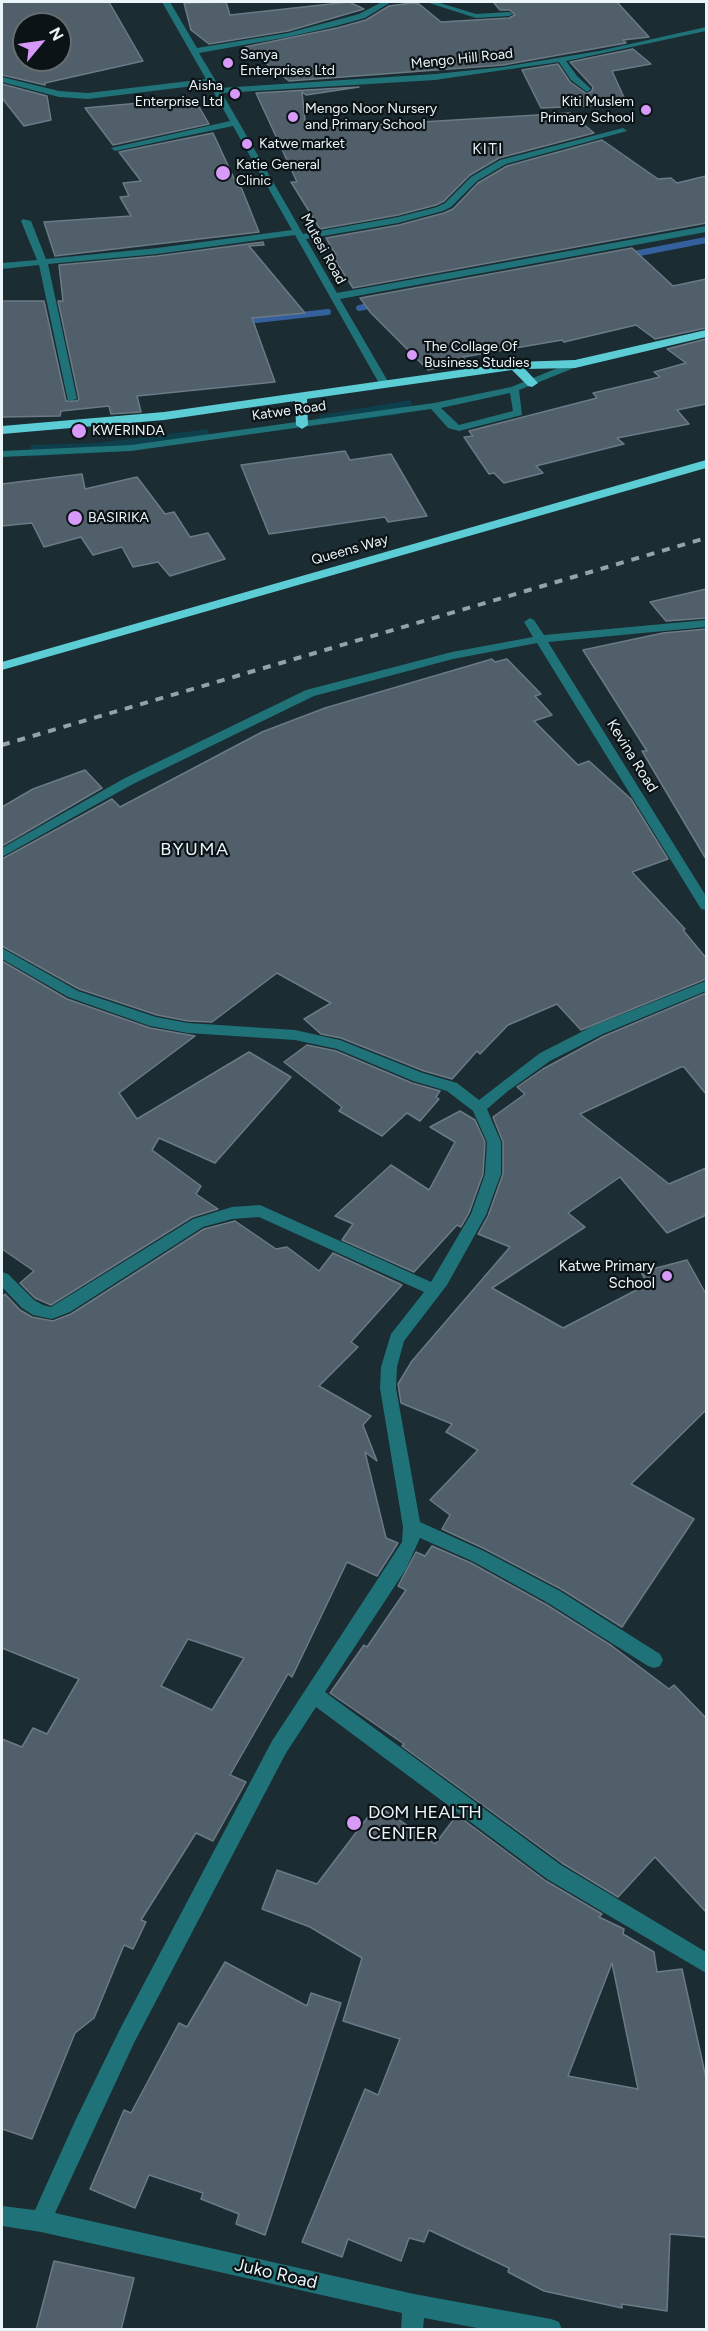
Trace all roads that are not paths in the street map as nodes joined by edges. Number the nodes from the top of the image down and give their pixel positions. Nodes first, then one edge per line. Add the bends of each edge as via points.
1 (166, 2) edge
2 (387, 2) edge
3 (430, 2) edge
4 (509, 14) dead end
5 (706, 29) edge
6 (195, 51) junction
7 (561, 59) junction
8 (2, 80) edge
9 (211, 81) junction
10 (587, 89) dead end
11 (217, 91) junction
12 (235, 123) junction
13 (623, 131) dead end
14 (115, 147) dead end
15 (26, 221) dead end
16 (706, 229) edge
17 (299, 235) junction
18 (43, 262) junction
19 (2, 266) edge
20 (333, 297) junction
21 (706, 334) edge
22 (574, 364) junction
23 (515, 366) junction
24 (532, 383) junction
25 (386, 385) junction
26 (514, 389) junction
27 (301, 398) junction
28 (72, 399) dead end
29 (434, 406) junction
30 (302, 425) junction
31 (2, 430) edge
32 (2, 454) edge
33 (706, 464) edge
34 (530, 622) dead end
35 (706, 623) edge
36 (540, 639) junction
37 (2, 666) edge
38 (2, 853) edge
39 (705, 901) edge
40 (2, 953) edge
41 (706, 986) edge
42 (479, 1108) junction
43 (2, 1278) edge
44 (434, 1290) junction
45 (412, 1527) junction
46 (654, 1660) dead end
47 (313, 1694) junction
48 (706, 1963) edge
49 (2, 2216) edge
50 (41, 2221) junction
51 (414, 2305) junction
52 (412, 2330) edge
53 (551, 2330) edge

1 - 6 street, Mutesi Road
2 - 6 street via 362,16 333,24
3 - 4 street via 476,16
5 - 7 street, Mengo Hill Road
6 - 9 street, Mutesi Road
7 - 10 street
7 - 11 street, Mengo Hill Road via 435,77
8 - 9 street via 88,96
9 - 11 street, Mutesi Road
11 - 12 street, Mutesi Road
12 - 14 street
12 - 17 street, Mutesi Road
13 - 17 street via 503,162 474,179 440,209 398,220
15 - 18 street
16 - 20 street
17 - 18 street
17 - 20 street, Mutesi Road
18 - 19 street
18 - 28 street
20 - 25 street, Mutesi Road
21 - 22 highway, Katwe Road
22 - 23 highway, Katwe Road
22 - 24 street, Katwe Road
23 - 24 highway
23 - 25 highway, Katwe Road
24 - 26 street, Katwe Road
25 - 27 highway, Katwe Road
26 - 29 street, Katwe Road
26 - 29 street via 518,413 459,428 452,426
27 - 30 highway
27 - 31 highway, Katwe Road via 164,416
29 - 30 street, Katwe Road
30 - 32 street, Katwe Road via 130,448
33 - 37 highway, Queens Way
34 - 36 street, Kevina Road
35 - 36 street
36 - 38 street via 452,656 310,693 129,782
36 - 39 street, Kevina Road
40 - 42 street via 73,994 118,1011 188,1028 295,1035 340,1045 452,1087
41 - 42 street via 598,1030 545,1057
42 - 44 street via 494,1142 493,1174 478,1215
43 - 44 street via 28,1304 52,1313 198,1223 232,1213 260,1211
44 - 45 street via 397,1339 389,1366 388,1388
45 - 46 street via 478,1556 554,1597
45 - 47 street via 411,1542 400,1564
47 - 48 street via 555,1872
47 - 50 street via 279,1747 132,2026
49 - 50 street, Juko Road
50 - 51 street, Juko Road
51 - 52 street
51 - 53 street, Juko Road

